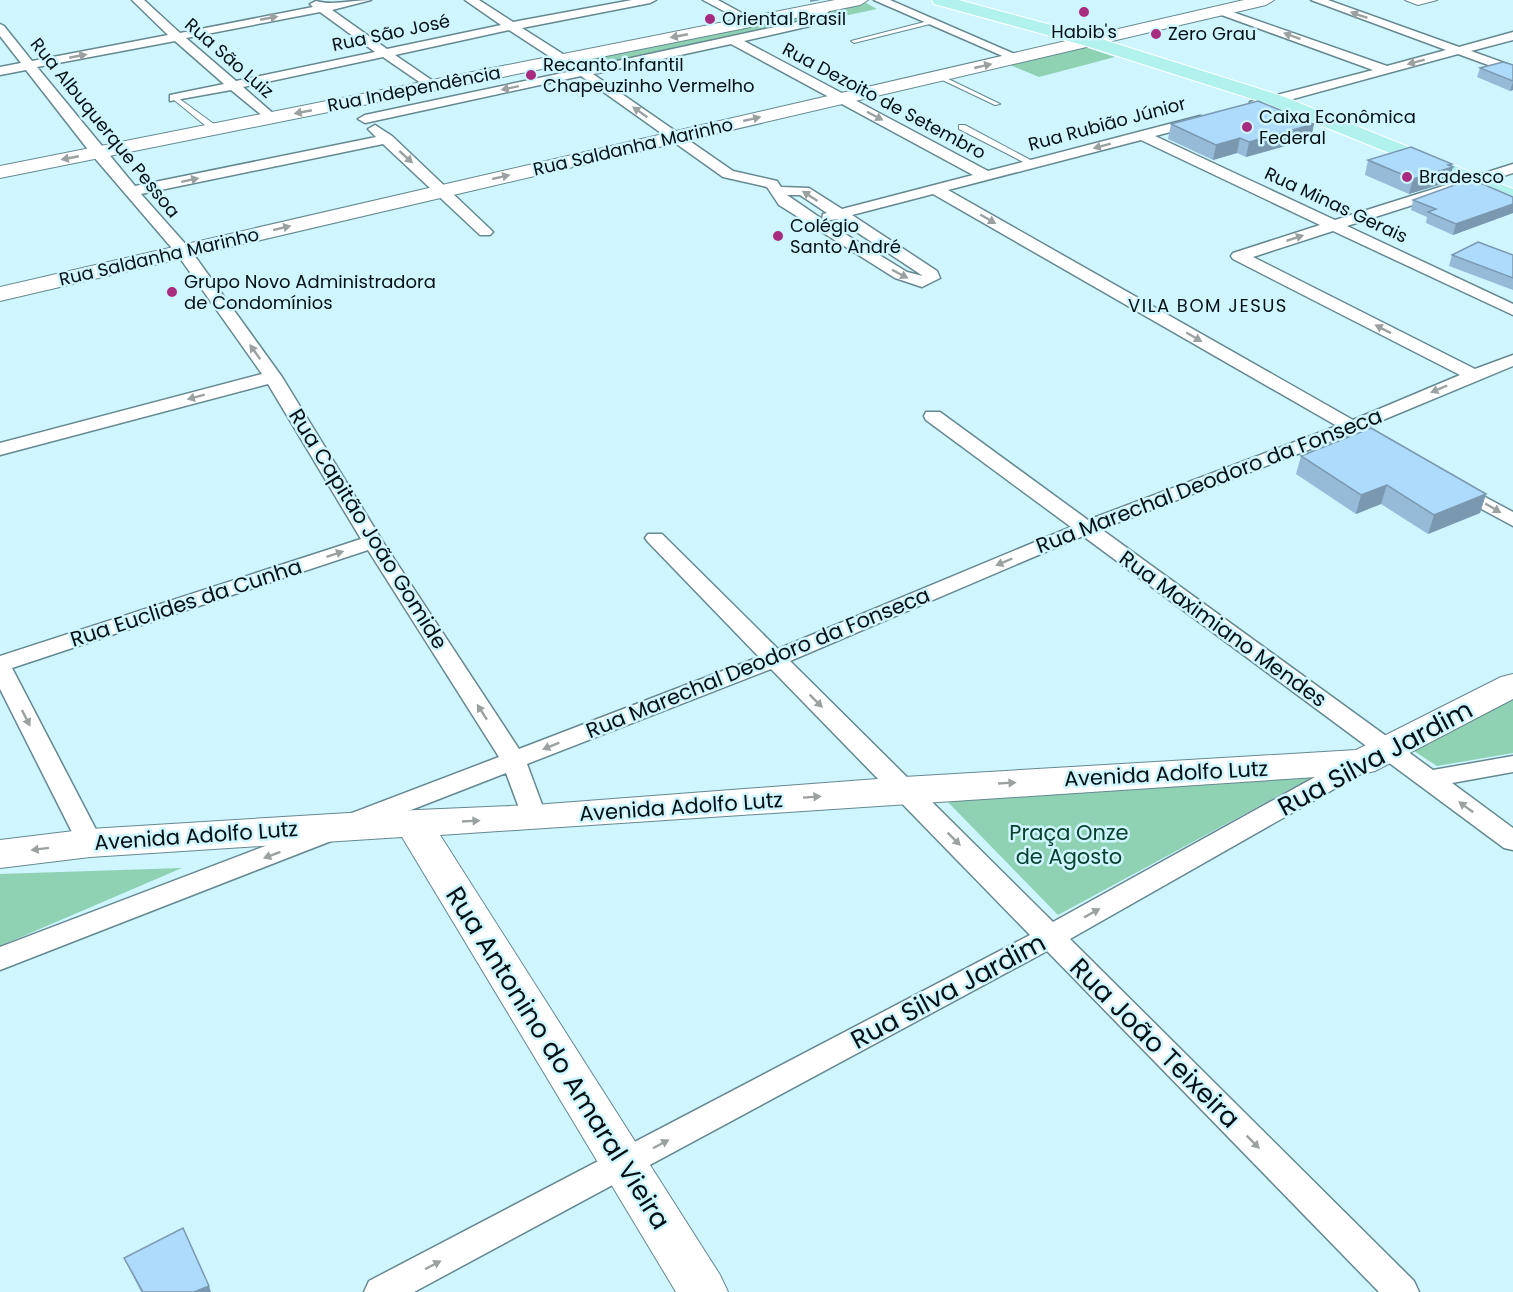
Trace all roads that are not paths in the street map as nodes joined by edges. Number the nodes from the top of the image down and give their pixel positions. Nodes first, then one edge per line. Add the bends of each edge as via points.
1 (138, 0) edge
2 (310, 0) edge
3 (365, 0) edge
4 (471, 0) edge
5 (650, 0) edge
6 (709, 0) edge
7 (860, 0) edge
8 (880, 0) edge
9 (940, 0) edge
10 (978, 0) edge
11 (1266, 0) edge
12 (1317, 0) edge
13 (1408, 0) edge
14 (1434, 0) edge
15 (829, 6) junction
16 (322, 8) junction
17 (1220, 11) junction
18 (752, 22) junction
19 (932, 22) junction
20 (511, 26) junction
21 (0, 28) edge
22 (1112, 36) junction
23 (1513, 36) edge
24 (176, 37) junction
25 (731, 39) junction
26 (854, 41) dead end
27 (1089, 42) junction
28 (1459, 50) junction
29 (385, 53) junction
30 (1018, 58) junction
31 (563, 60) junction
32 (30, 66) junction
33 (1386, 70) junction
34 (1513, 70) edge
35 (0, 71) edge
36 (584, 73) junction
37 (938, 76) junction
38 (234, 85) junction
39 (431, 86) junction
40 (1300, 93) junction
41 (175, 98) joint
42 (842, 99) junction
43 (1275, 100) junction
44 (348, 103) junction
45 (997, 104) dead end
46 (1242, 109) edge
47 (1209, 117) edge
48 (270, 118) junction
49 (365, 119) junction
50 (962, 127) dead end
51 (215, 129) junction
52 (1142, 135) junction
53 (676, 137) junction
54 (387, 139) junction
55 (98, 153) junction
56 (1034, 164) junction
57 (0, 172) edge
58 (1509, 173) edge
59 (988, 177) junction
60 (1475, 180) junction
61 (444, 190) junction
62 (937, 190) junction
63 (133, 192) junction
64 (779, 192) junction
65 (1513, 197) edge
66 (837, 215) junction
67 (815, 220) junction
68 (1334, 225) junction
69 (858, 228) junction
70 (485, 232) dead end
71 (836, 234) junction
72 (890, 248) junction
73 (183, 251) junction
74 (866, 253) junction
75 (0, 294) edge
76 (1513, 310) edge
77 (1513, 360) edge
78 (1473, 375) junction
79 (273, 377) junction
80 (933, 416) dead end
81 (1351, 427) junction
82 (1382, 444) edge
83 (0, 449) edge
84 (1442, 479) edge
85 (1513, 520) edge
86 (1085, 528) junction
87 (655, 538) dead end
88 (373, 542) junction
89 (775, 659) junction
90 (0, 665) edge
91 (1513, 685) edge
92 (1374, 755) junction
93 (514, 761) junction
94 (1513, 764) edge
95 (1428, 779) junction
96 (904, 790) junction
97 (534, 818) junction
98 (412, 824) junction
99 (349, 826) junction
100 (1513, 841) edge
101 (90, 843) junction
102 (0, 854) edge
103 (1050, 937) junction
104 (0, 959) edge
105 (623, 1164) junction
106 (381, 1292) edge
107 (703, 1292) edge
108 (1402, 1292) edge

1 - 24 street, Rua São Luiz
2 - 16 street
3 - 16 street
4 - 20 street
5 - 20 street, Rua São José
6 - 18 street
7 - 15 street, Rua Independência
8 - 19 street
9 - 27 main road
10 - 22 main road
11 - 17 street, Rua Saldanha Marinho
28 -> 12 street
13 - 14 lane
15 - 18 street, Rua Independência
15 - 25 street, Rua Independência via 806,24
24 -> 16 street
16 - 29 street
17 - 22 street, Rua Saldanha Marinho
33 -> 17 street
18 -> 31 street, Rua Independência
19 - 26 lane
19 - 30 street
20 - 29 street, Rua São José
20 - 31 street
21 - 32 street, Rua Albuquerque Pessoa
22 - 27 street, Rua Saldanha Marinho
22 - 40 main road
23 - 28 street
32 -> 24 street
24 - 38 street, Rua São Luiz
25 - 36 street, Rua Independência
25 - 42 street, Rua Dezoito de Setembro
27 - 30 street, Rua Saldanha Marinho
27 - 43 main road
28 -> 33 street
28 - 34 street
29 - 38 street, Rua São José
29 - 39 street
37 -> 30 street, Rua Saldanha Marinho
31 - 36 street
31 - 39 street, Rua Independência
32 - 35 street
32 - 55 street, Rua Albuquerque Pessoa
33 - 40 street
36 -> 49 street, Rua Independência
53 -> 36 street
37 - 42 street, Rua Saldanha Marinho
37 - 45 lane
38 - 41 street, Rua São José
38 - 48 street, Rua São Luiz
39 - 44 street, Rua Independência
40 - 43 street
40 - 58 main road
41 - 51 lane
53 -> 42 street, Rua Saldanha Marinho
42 -> 59 street, Rua Dezoito de Setembro
43 - 46 street
43 - 60 main road
44 -> 48 street, Rua Independência
44 - 49 street
47 - 52 street, Rua Rubião Júnior
48 - 51 street, Rua Independência
49 - 54 street
50 - 56 lane
51 - 55 street, Rua Independência
52 -> 56 street, Rua Rubião Júnior
52 - 68 street, Rua Minas Gerais
61 -> 53 street, Rua Saldanha Marinho
53 - 64 street via 728,174 772,184
54 -> 61 street
63 -> 54 street
55 -> 57 street, Rua Independência
55 - 63 street, Rua Albuquerque Pessoa
56 - 59 street, Rua Rubião Júnior
58 - 60 street
59 - 62 street, Rua Rubião Júnior
60 - 65 main road
60 - 68 street
61 - 70 street
73 -> 61 street, Rua Saldanha Marinho
62 - 66 street, Rua Rubião Júnior
62 -> 81 street
63 - 73 street, Rua Albuquerque Pessoa
66 -> 64 street via 804,191
64 - 67 street via 784,202
66 - 67 street, Rua Rubião Júnior
66 - 69 street
67 - 71 street
68 - 76 street, Rua Minas Gerais
78 -> 68 street via 1239,256
69 - 71 street
69 - 72 street
71 - 74 street
72 - 74 street
74 -> 72 street via 913,280 932,278
73 - 75 street, Rua Saldanha Marinho
79 -> 73 street, Rua Capitão João Gomide
77 - 78 street, Rua Marechal Deodoro da Fonseca
78 -> 81 street, Rua Marechal Deodoro da Fonseca
79 -> 83 street
79 - 88 street, Rua Capitão João Gomide
80 - 86 street, Rua Maximiano Mendes
81 - 82 street
81 - 86 street, Rua Marechal Deodoro da Fonseca
84 -> 85 street
86 -> 89 street, Rua Marechal Deodoro da Fonseca
86 - 92 street, Rua Maximiano Mendes
87 - 89 street, Rua João Teixeira
90 -> 88 street, Rua Euclides da Cunha
93 -> 88 street, Rua Capitão João Gomide
89 -> 93 street, Rua Marechal Deodoro da Fonseca
89 -> 96 street, Rua João Teixeira
90 -> 101 street
91 - 92 street, Rua Silva Jardim
92 - 95 street, Rua Maximiano Mendes
96 -> 92 street, Avenida Adolfo Lutz
103 -> 92 street, Rua Silva Jardim
93 - 97 street, Rua Capitão João Gomide
93 - 99 street, Rua Marechal Deodoro da Fonseca
94 - 95 street
100 -> 95 street, Rua Maximiano Mendes
97 -> 96 street, Avenida Adolfo Lutz
96 -> 103 street, Rua João Teixeira
98 -> 97 street, Avenida Adolfo Lutz
98 - 99 street, Avenida Adolfo Lutz
98 - 105 street, Rua Antonino do Amaral Vieira
99 - 101 street, Avenida Adolfo Lutz
99 -> 104 street, Rua Marechal Deodoro da Fonseca
101 -> 102 street, Avenida Adolfo Lutz
105 -> 103 street, Rua Silva Jardim
103 -> 108 street, Rua João Teixeira
106 -> 105 street, Rua Silva Jardim
105 - 107 street, Rua Antonino do Amaral Vieira

